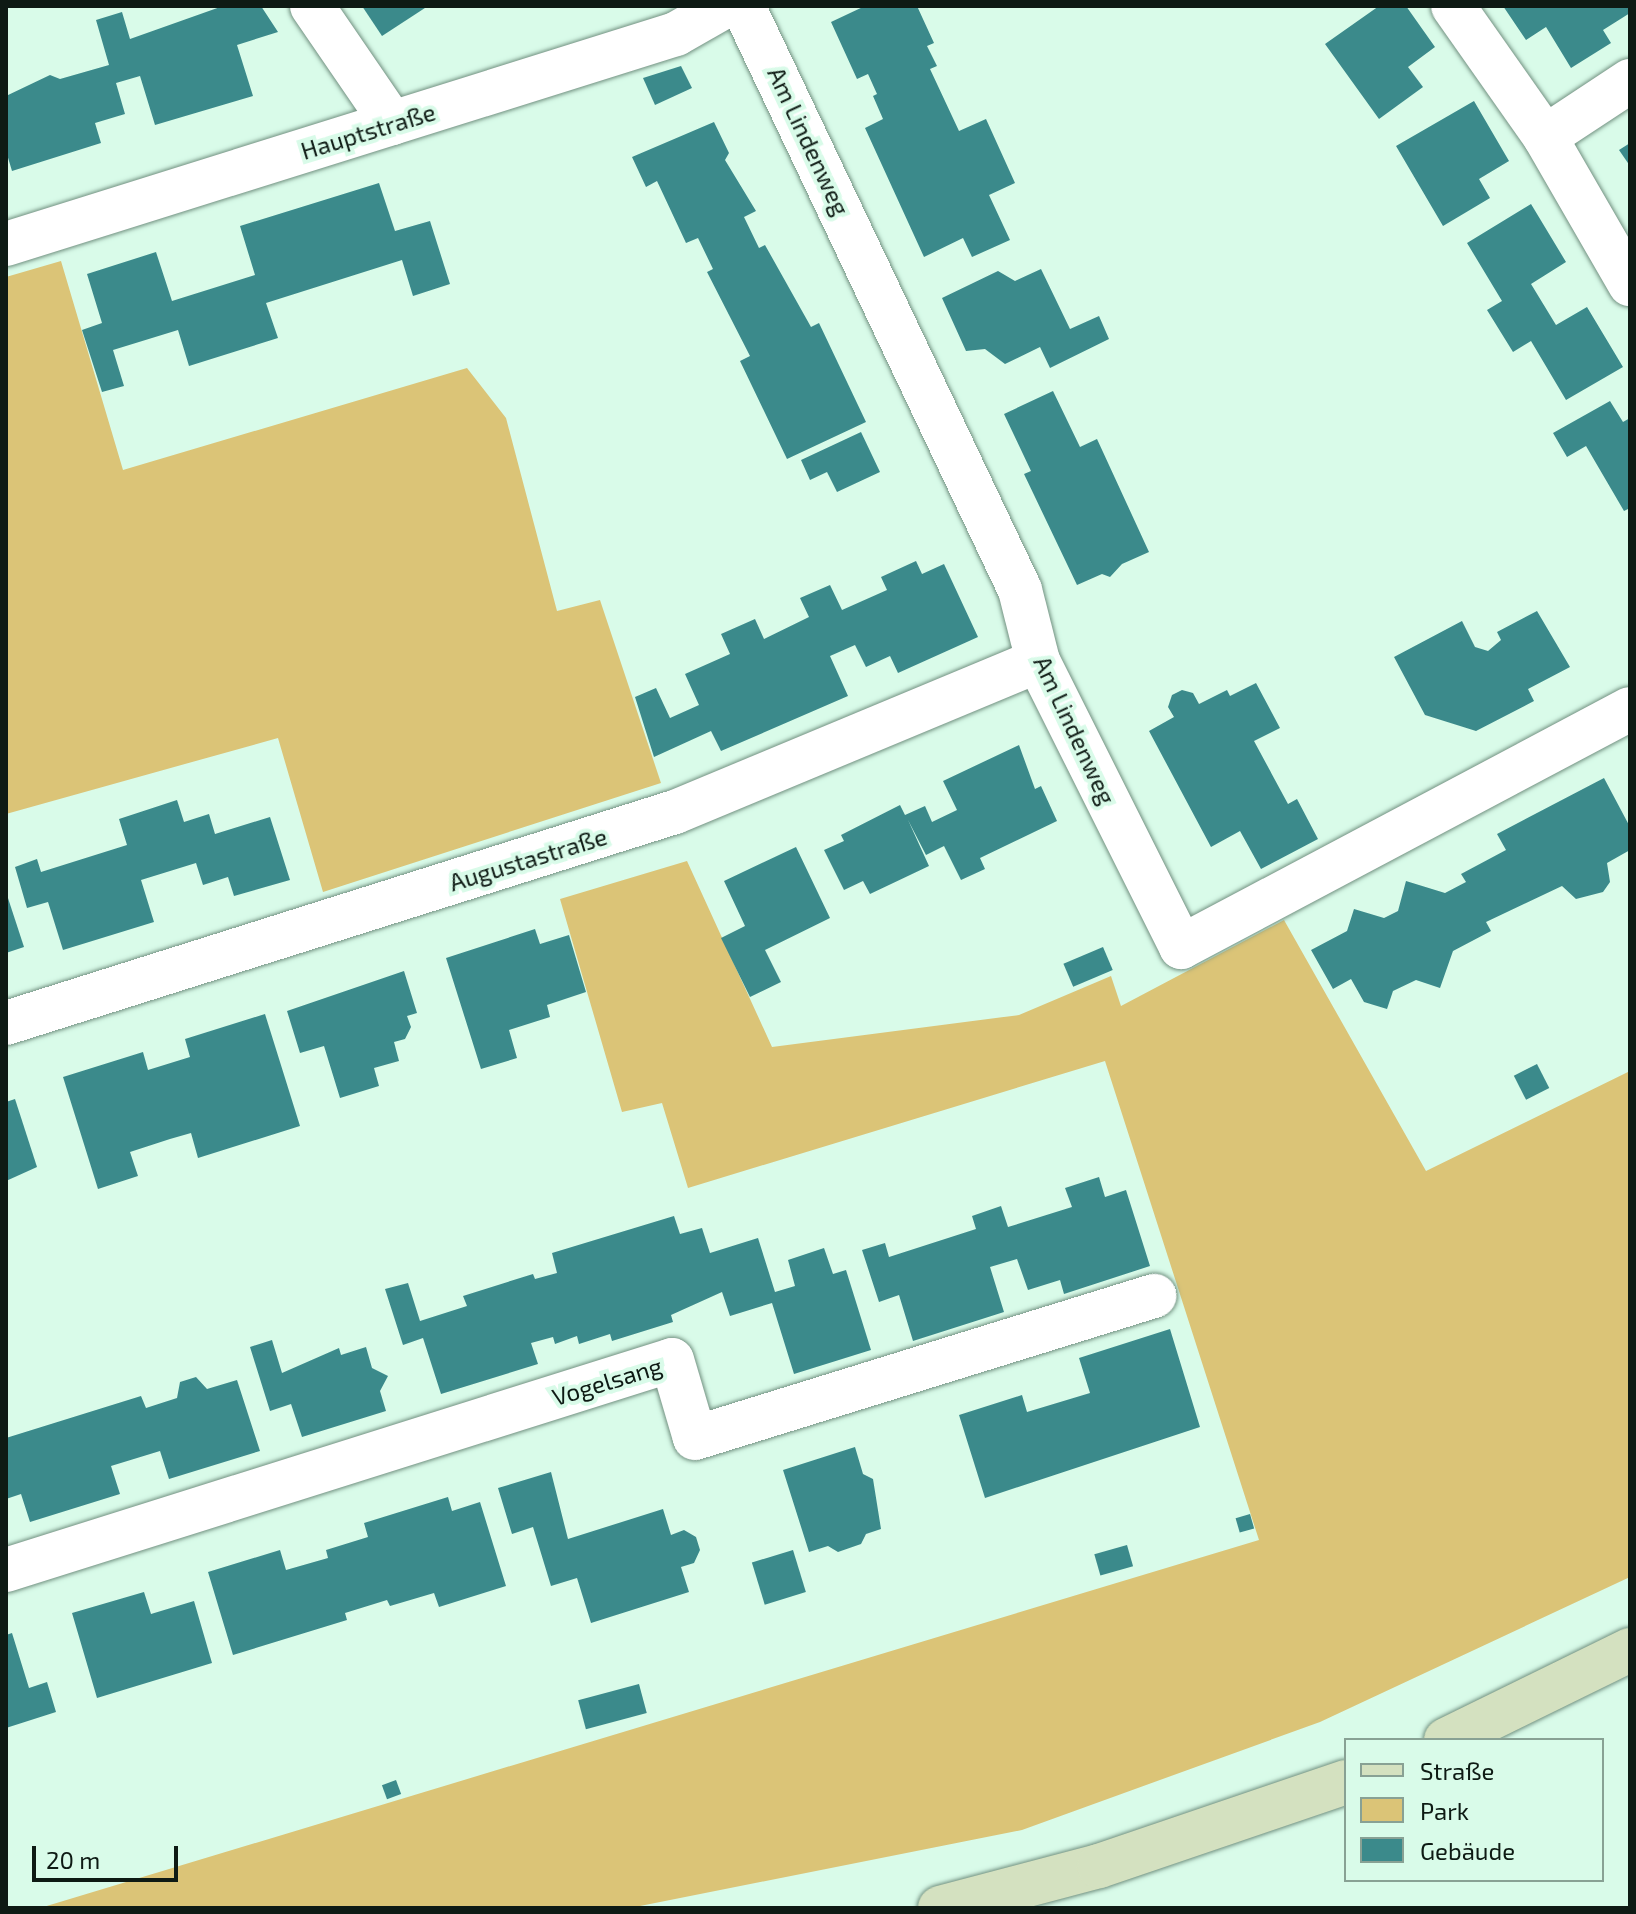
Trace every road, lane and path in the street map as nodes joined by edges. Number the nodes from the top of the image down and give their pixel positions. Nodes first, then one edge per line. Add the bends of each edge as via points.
1 (312, 6) edge
2 (725, 6) edge
3 (743, 6) edge
4 (1453, 6) edge
5 (1630, 81) edge
6 (392, 123) junction
7 (1545, 137) junction
8 (6, 244) edge
9 (1630, 284) edge
10 (1038, 661) junction
11 (1630, 709) edge
12 (6, 1023) edge
13 (1155, 1296) dead end
14 (6, 1570) edge
15 (1630, 1650) edge
16 (1450, 1738) edge
17 (1344, 1783) edge
18 (940, 1908) edge

1 - 6 street
2 - 6 street, Hauptstraße via 676,34
3 - 10 street, Am Lindenweg via 1020,590
4 - 7 street
5 - 7 street
6 - 8 street, Hauptstraße
7 - 9 street
10 - 11 street, Am Lindenweg via 1181,947
10 - 12 street, Augustastraße via 675,812
13 - 14 street, Vogelsang via 695,1438 672,1360
15 - 16 street
17 - 18 street via 1099,1866

